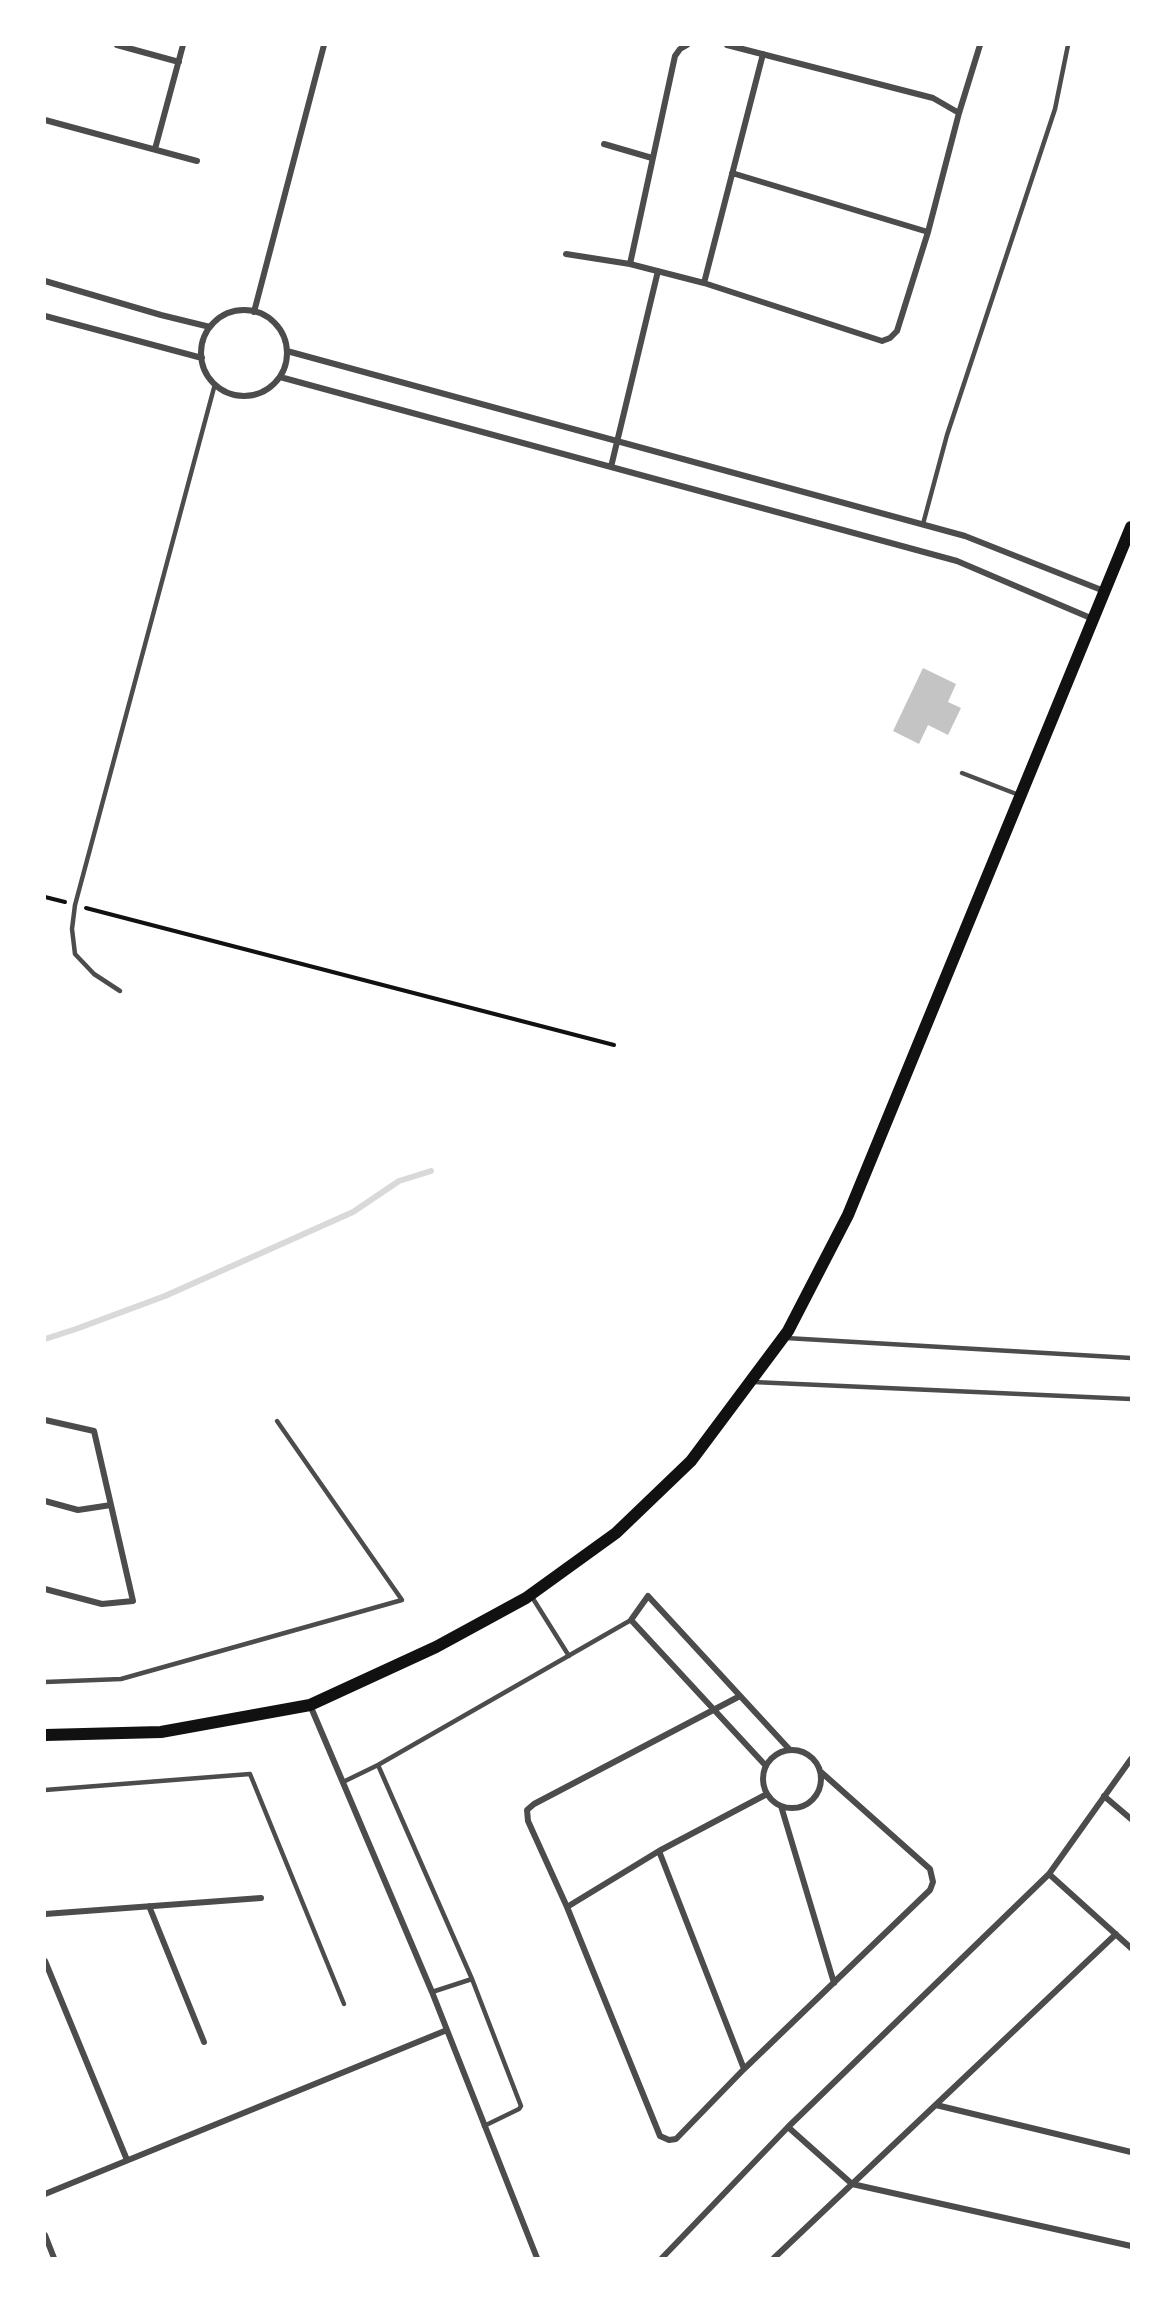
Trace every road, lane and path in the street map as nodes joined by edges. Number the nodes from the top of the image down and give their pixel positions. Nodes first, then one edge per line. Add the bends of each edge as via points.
1 (117, 45) edge
2 (183, 45) edge
3 (324, 45) edge
4 (687, 45) edge
5 (728, 45) edge
6 (980, 45) edge
7 (1068, 45) edge
8 (763, 54) junction
9 (179, 62) junction
10 (959, 113) junction
11 (45, 120) edge
12 (604, 144) dead end
13 (155, 149) junction
14 (652, 158) junction
15 (197, 160) dead end
16 (732, 174) junction
17 (928, 232) junction
18 (566, 254) dead end
19 (630, 264) junction
20 (658, 271) junction
21 (45, 281) edge
22 (704, 283) junction
23 (254, 312) junction
24 (45, 316) edge
25 (210, 327) junction
26 (287, 351) junction
27 (202, 358) junction
28 (280, 377) junction
29 (215, 384) junction
30 (616, 440) junction
31 (611, 467) junction
32 (923, 524) junction
33 (1131, 527) edge
34 (1105, 591) junction
35 (1093, 620) junction
36 (962, 773) dead end
37 (1021, 796) junction
38 (45, 897) edge
39 (75, 905) junction
40 (120, 991) dead end
41 (614, 1045) dead end
42 (783, 1338) junction
43 (1131, 1358) edge
44 (750, 1382) junction
45 (1131, 1399) edge
46 (45, 1420) edge
47 (277, 1421) dead end
48 (45, 1501) edge
49 (111, 1505) junction
50 (45, 1589) edge
51 (530, 1595) junction
52 (631, 1620) junction
53 (569, 1656) junction
54 (45, 1682) edge
55 (740, 1696) junction
56 (310, 1705) junction
57 (713, 1710) junction
58 (45, 1735) edge
59 (790, 1750) junction
60 (1131, 1759) edge
61 (378, 1765) junction
62 (766, 1766) junction
63 (821, 1772) junction
64 (343, 1782) junction
65 (45, 1790) edge
66 (767, 1794) junction
67 (1104, 1796) junction
68 (780, 1806) junction
69 (1131, 1819) edge
70 (659, 1851) junction
71 (1048, 1874) junction
72 (261, 1898) dead end
73 (149, 1906) junction
74 (567, 1907) junction
75 (45, 1914) edge
76 (1116, 1934) junction
77 (1131, 1948) edge
78 (45, 1961) edge
79 (472, 1978) junction
80 (834, 1983) junction
81 (432, 1992) junction
82 (344, 2004) dead end
83 (447, 2030) junction
84 (204, 2042) dead end
85 (744, 2069) junction
86 (936, 2105) junction
87 (484, 2126) junction
88 (788, 2127) junction
89 (1131, 2152) edge
90 (127, 2160) junction
91 (852, 2184) junction
92 (45, 2194) edge
93 (45, 2235) edge
94 (1131, 2246) edge
95 (54, 2258) edge
96 (537, 2258) edge
97 (662, 2258) edge
98 (774, 2258) edge

1 - 9 street
2 - 9 street
3 - 23 street
4 - 14 street via 675,56
5 - 8 street
6 - 10 street
7 - 32 lane via 1055,108 947,435
8 - 10 street via 933,98
8 - 16 street
9 - 13 street
10 - 17 street
11 - 13 street
12 - 14 street
13 - 15 street
14 - 19 street
16 - 17 street
16 - 22 street
17 - 22 street via 897,331 882,341
18 - 19 street
19 - 20 street
20 - 22 street
20 - 30 street
21 - 25 street
23 - 25 street via 230,313
23 - 26 street via 273,322
24 - 27 street
25 - 27 street
26 - 28 street
26 - 30 street
27 - 29 street
28 - 29 street via 256,395 227,393
28 - 31 street
29 - 39 lane
30 - 31 street
30 - 32 street
31 - 35 street via 957,561
32 - 34 street via 965,536
33 - 34 main road
34 - 35 main road
35 - 37 main road
36 - 37 lane
37 - 42 main road via 848,1215
38 - 39 path
39 - 40 lane via 75,954 94,974
39 - 41 path
42 - 43 lane
42 - 44 main road
44 - 45 lane
44 - 51 main road via 691,1461 616,1533
46 - 49 street via 94,1431
47 - 54 lane via 402,1599 121,1678
48 - 49 street via 78,1510
49 - 50 street via 133,1601 102,1604
51 - 53 lane
51 - 56 main road via 436,1647
52 - 53 lane
52 - 55 street via 648,1596
52 - 57 street
53 - 61 lane
55 - 57 street
55 - 59 street
56 - 58 main road via 161,1732
56 - 64 street
57 - 62 street
57 - 74 street via 527,1810 528,1821
59 - 62 street via 780,1752
59 - 63 street via 809,1755
60 - 67 street
61 - 64 lane
61 - 79 lane
62 - 66 street via 763,1785
63 - 68 street via 815,1798 799,1808
63 - 80 street via 930,1869 933,1882 930,1890
64 - 81 street
65 - 82 lane via 250,1774
66 - 68 street
66 - 70 street
67 - 69 street
67 - 71 street
68 - 80 street
70 - 74 street
70 - 85 street
71 - 76 street
71 - 88 street
72 - 73 street
73 - 75 street
73 - 84 street
74 - 85 street via 660,2136 676,2139
76 - 77 street
76 - 86 street
78 - 90 street
79 - 81 lane
79 - 87 lane via 521,2106
80 - 85 street
81 - 83 street
83 - 87 street
83 - 90 street
86 - 89 street
86 - 91 street
87 - 96 street
88 - 91 street
88 - 97 street
90 - 92 street
91 - 94 street
91 - 98 street
93 - 95 street

